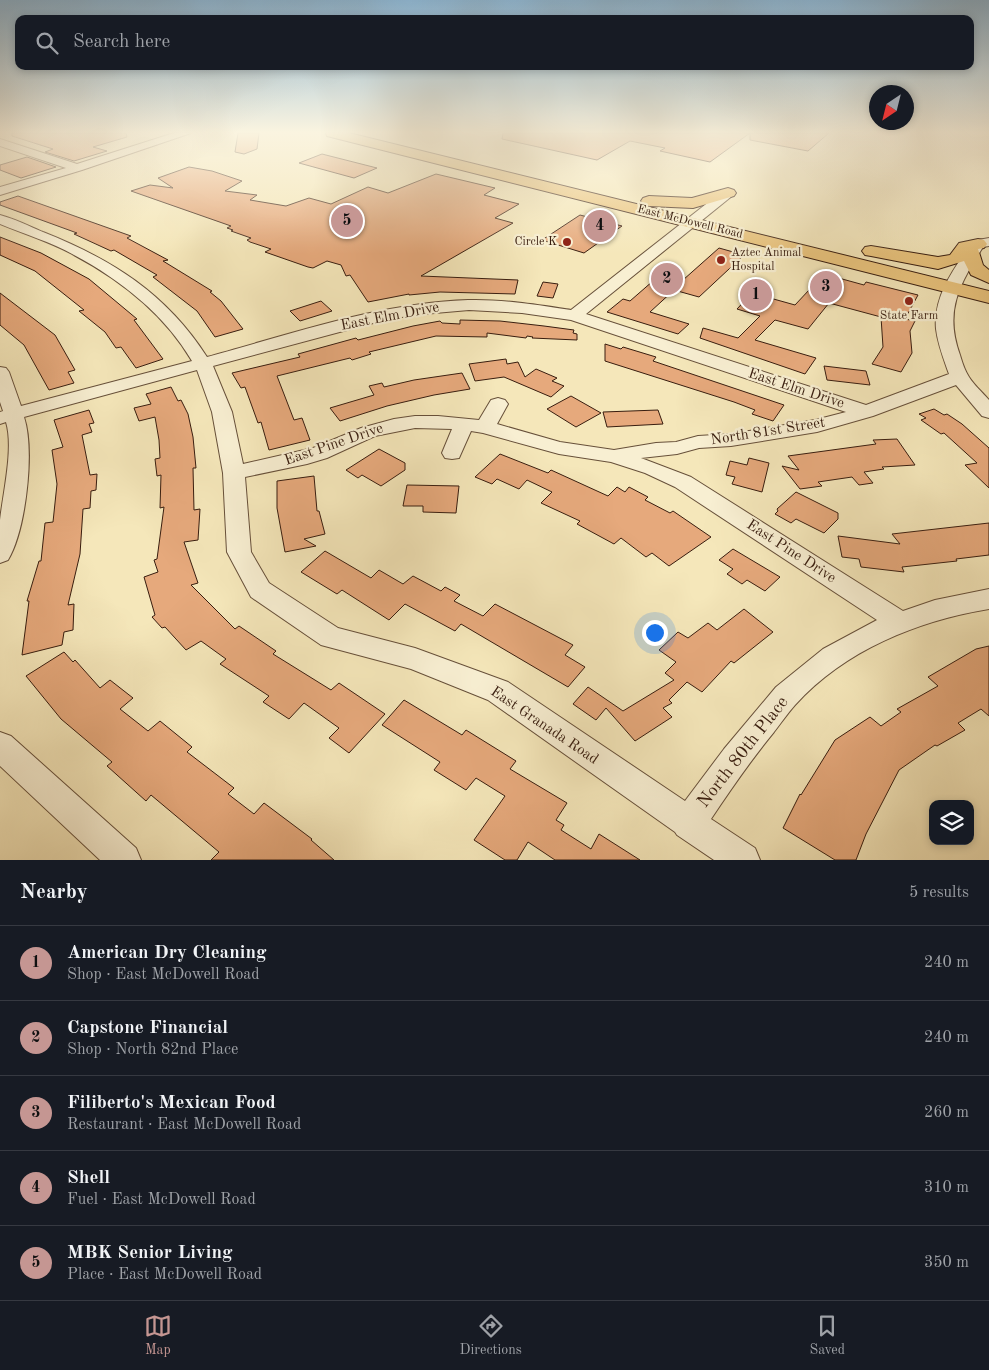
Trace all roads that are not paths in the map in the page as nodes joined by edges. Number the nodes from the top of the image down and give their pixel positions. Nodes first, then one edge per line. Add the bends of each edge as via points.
1 (62, 173) edge
2 (511, 173) edge
3 (519, 173) edge
4 (0, 192) edge
5 (728, 193) joint
6 (646, 201) junction
7 (695, 218) junction
8 (0, 219) edge
9 (793, 236) junction
10 (980, 246) edge
11 (989, 277) edge
12 (956, 282) junction
13 (989, 283) edge
14 (989, 297) edge
15 (574, 316) junction
16 (202, 363) junction
17 (0, 372) edge
18 (959, 377) junction
19 (498, 404) dead end
20 (866, 412) junction
21 (989, 412) edge
22 (7, 416) edge
23 (474, 426) junction
24 (677, 448) junction
25 (452, 453) dead end
26 (613, 456) junction
27 (234, 473) junction
28 (683, 482) junction
29 (0, 554) edge
30 (989, 599) edge
31 (900, 622) junction
32 (0, 746) edge
33 (688, 824) junction
34 (124, 860) edge
35 (743, 860) edge

1 - 4 street
2 - 7 main road, East McDowell Road
3 - 6 main road, East McDowell Road
5 - 6 main road via 692,203
5 - 7 street
6 - 7 main road, East McDowell Road
7 - 9 main road, East McDowell Road
7 - 12 main road, East McDowell Road
7 - 15 street
8 - 16 street, East Granada Road via 78,251 117,274 147,297 175,325
9 - 10 main road via 938,263 956,259 965,248
9 - 12 main road, East McDowell Road
10 - 11 main road via 973,267
10 - 12 street
12 - 13 main road, East McDowell Road
12 - 14 main road, East McDowell Road
12 - 18 street via 945,306 944,321 947,342
15 - 16 street, East Elm Drive via 522,308 469,305 412,310
15 - 20 street, East Elm Drive
16 - 22 street, East Elm Drive
16 - 27 street, East Granada Road via 222,412
17 - 22 street
18 - 20 street, North 81st Street
18 - 21 street
19 - 23 street
20 - 24 street, North 81st Street via 817,426 698,442
22 - 29 street via 18,428 18,461 12,517
23 - 25 street
23 - 26 street, East Pine Drive via 559,448
23 - 27 street, East Pine Drive via 415,422 394,425 368,432 320,453
24 - 26 street, North 81st Street
24 - 28 street via 674,458
26 - 28 street, East Pine Drive
27 - 33 street, East Granada Road via 239,552 260,590 330,637 415,659 498,691
28 - 31 street, East Pine Drive
30 - 31 street, North 80th Place via 961,602
31 - 33 street, North 80th Place via 843,649 789,692 742,749
32 - 34 street
33 - 35 street, East Granada Road

